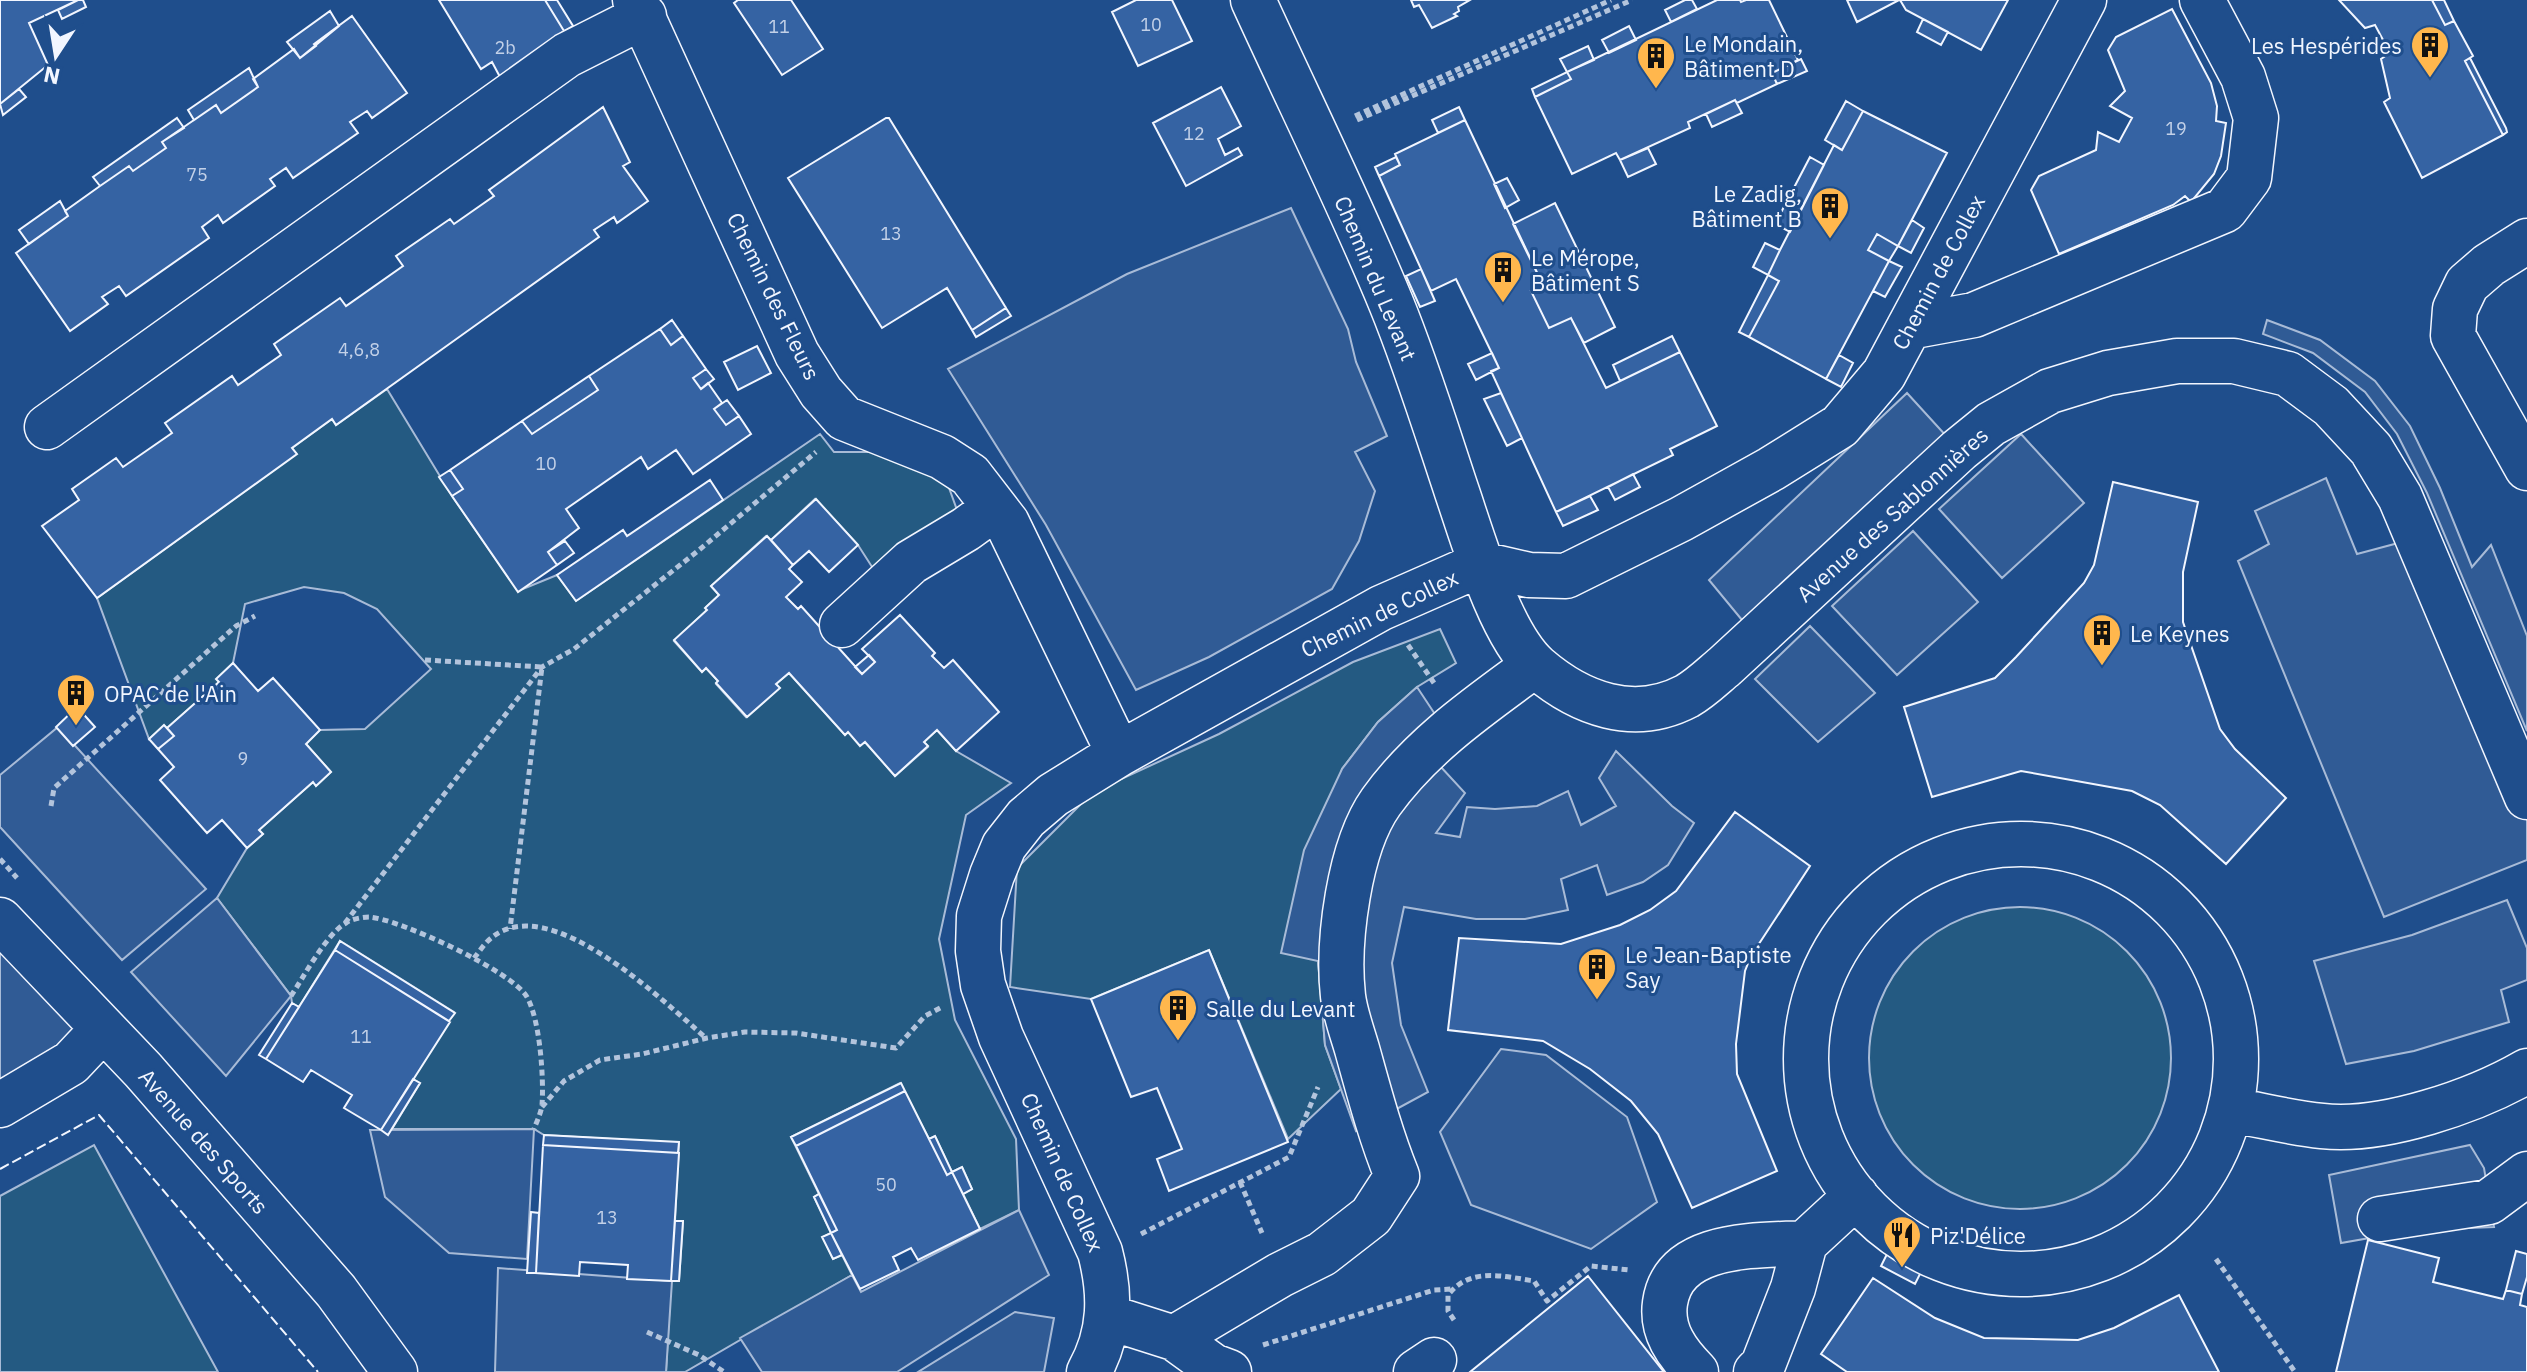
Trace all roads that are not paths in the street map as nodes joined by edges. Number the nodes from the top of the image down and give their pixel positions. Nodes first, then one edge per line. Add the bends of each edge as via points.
1 (1253, 0) edge
2 (2084, 0) edge
3 (2202, 0) edge
4 (639, 8) edge
5 (2527, 241) edge
6 (1909, 327) junction
7 (47, 427) dead end
8 (2527, 468) edge
9 (995, 508) junction
10 (1481, 564) junction
11 (842, 625) dead end
12 (1535, 665) junction
13 (1119, 754) junction
14 (2527, 797) edge
15 (0, 920) edge
16 (103, 1029) junction
17 (2527, 1071) edge
18 (0, 1105) edge
19 (2231, 1110) junction
20 (2527, 1174) edge
21 (1856, 1196) junction
22 (2380, 1219) dead end
23 (1805, 1243) junction
24 (1108, 1317) junction
25 (1174, 1338) junction
26 (1221, 1369) edge
27 (395, 1372) edge
28 (1089, 1372) edge
29 (1696, 1372) edge
30 (1756, 1372) edge

1 - 10 street, Chemin du Levant via 1391,304
2 - 6 street, Chemin de Collex
3 - 6 street via 2243,77 2256,118 2249,178 2225,210 1974,315
4 - 7 street, Chemin des Fleurs
4 - 9 street, Chemin des Fleurs via 797,354 821,392 844,418 942,457 970,475
5 - 8 street via 2467,284 2455,309 2453,336
6 - 10 street, Chemin de Collex via 1884,374 1840,426 1758,477 1566,576 1529,575
9 - 11 street via 911,562
9 - 13 street, Chemin des Fleurs
10 - 12 street, Avenue des Sablonnières via 1509,629
10 - 13 street, Chemin de Collex via 1381,608
12 - 14 street, Avenue des Sablonnières via 1591,701 1619,710 1659,706 1688,695 1991,424 2050,391 2108,373 2177,361 2234,361 2288,374 2331,406 2371,449 2400,497
12 - 25 street via 1415,761 1380,804 1351,880 1343,927 1343,997 1379,1131 1397,1176 1371,1216 1322,1254
13 - 24 street, Chemin de Collex via 1053,795 1004,846 979,916 978,951 1001,1037 1100,1252
15 - 16 street, Avenue des Sports
16 - 18 street via 71,1063
16 - 27 street, Avenue des Sports via 336,1291
17 - 19 street via 2461,1103 2382,1123 2324,1127
19 - 21 street via 2203,1176 2181,1204 2119,1251 2080,1266 2039,1273 1957,1265 1919,1249
19 - 21 street via 2236,1035 2229,999 2195,931 2162,895 2121,868 2076,851 2028,844 1979,848 1932,863 1890,887 1854,922 1828,963 1811,1010 1805,1059 1811,1109 1828,1155
20 - 22 street via 2489,1202
21 - 23 street
23 - 29 street via 1725,1249 1689,1263 1674,1276 1663,1319 1679,1354
23 - 30 street via 1793,1288
24 - 25 street
24 - 28 street, Chemin de Collex via 1104,1341
25 - 26 street

